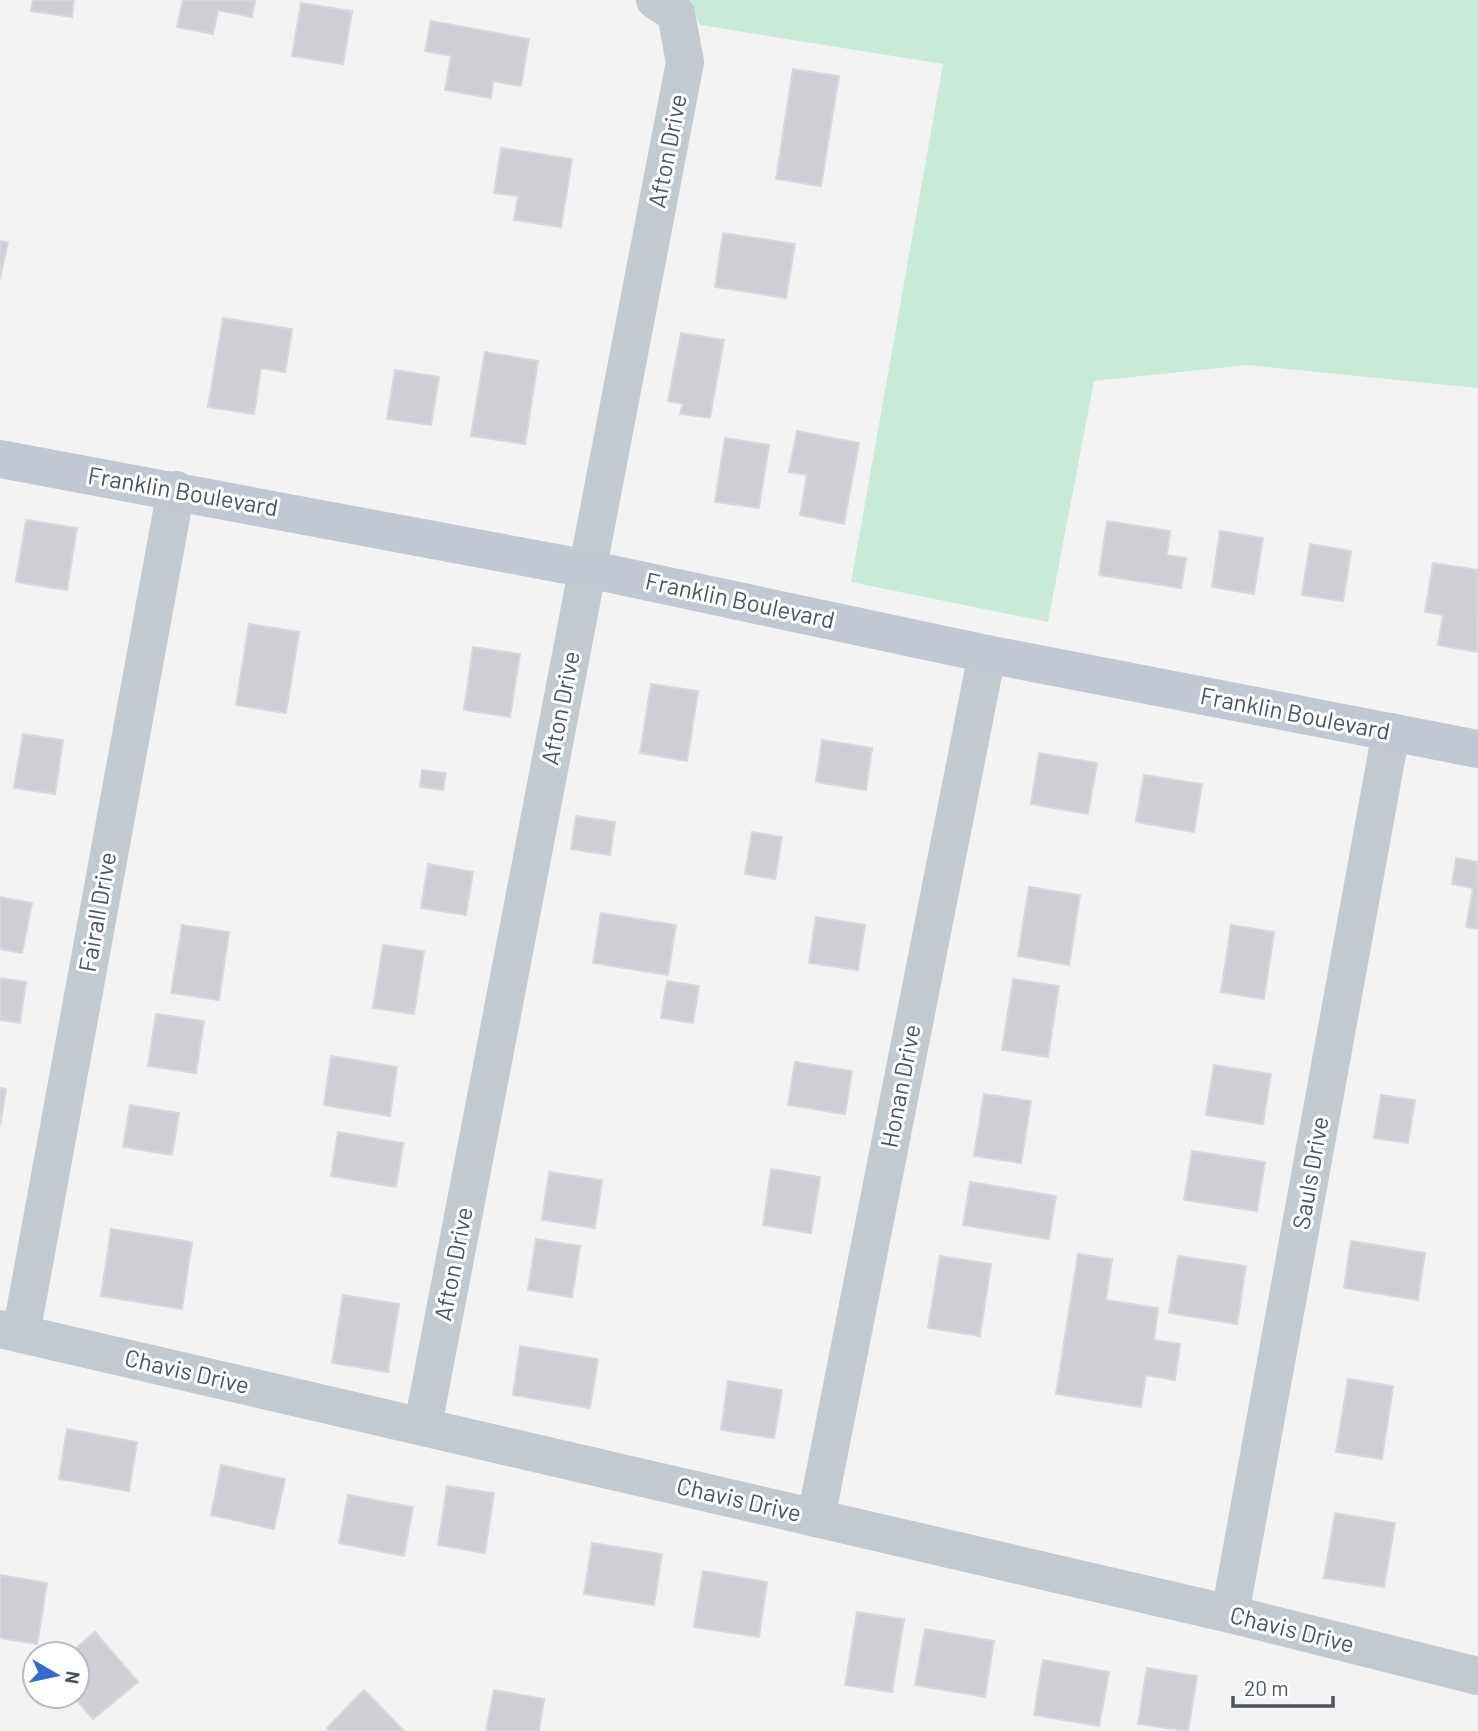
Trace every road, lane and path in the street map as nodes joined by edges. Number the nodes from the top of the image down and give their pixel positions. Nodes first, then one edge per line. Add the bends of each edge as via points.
1 (655, 0) edge
2 (0, 459) edge
3 (176, 490) junction
4 (588, 569) junction
5 (986, 654) junction
6 (1391, 733) junction
7 (1478, 749) edge
8 (11, 1331) edge
9 (423, 1426) junction
10 (816, 1518) junction
11 (1230, 1614) junction
12 (1478, 1676) edge

1 - 4 street, Afton Drive via 676,14 685,62
2 - 3 street, Franklin Boulevard
3 - 4 street, Franklin Boulevard
3 - 8 street, Fairall Drive
4 - 5 street, Franklin Boulevard
4 - 9 street, Afton Drive
5 - 6 street, Franklin Boulevard
5 - 10 street, Honan Drive
6 - 7 street, Franklin Boulevard
6 - 11 street, Sauls Drive
8 - 9 street, Chavis Drive
9 - 10 street, Chavis Drive
10 - 11 street, Chavis Drive
11 - 12 street, Chavis Drive

